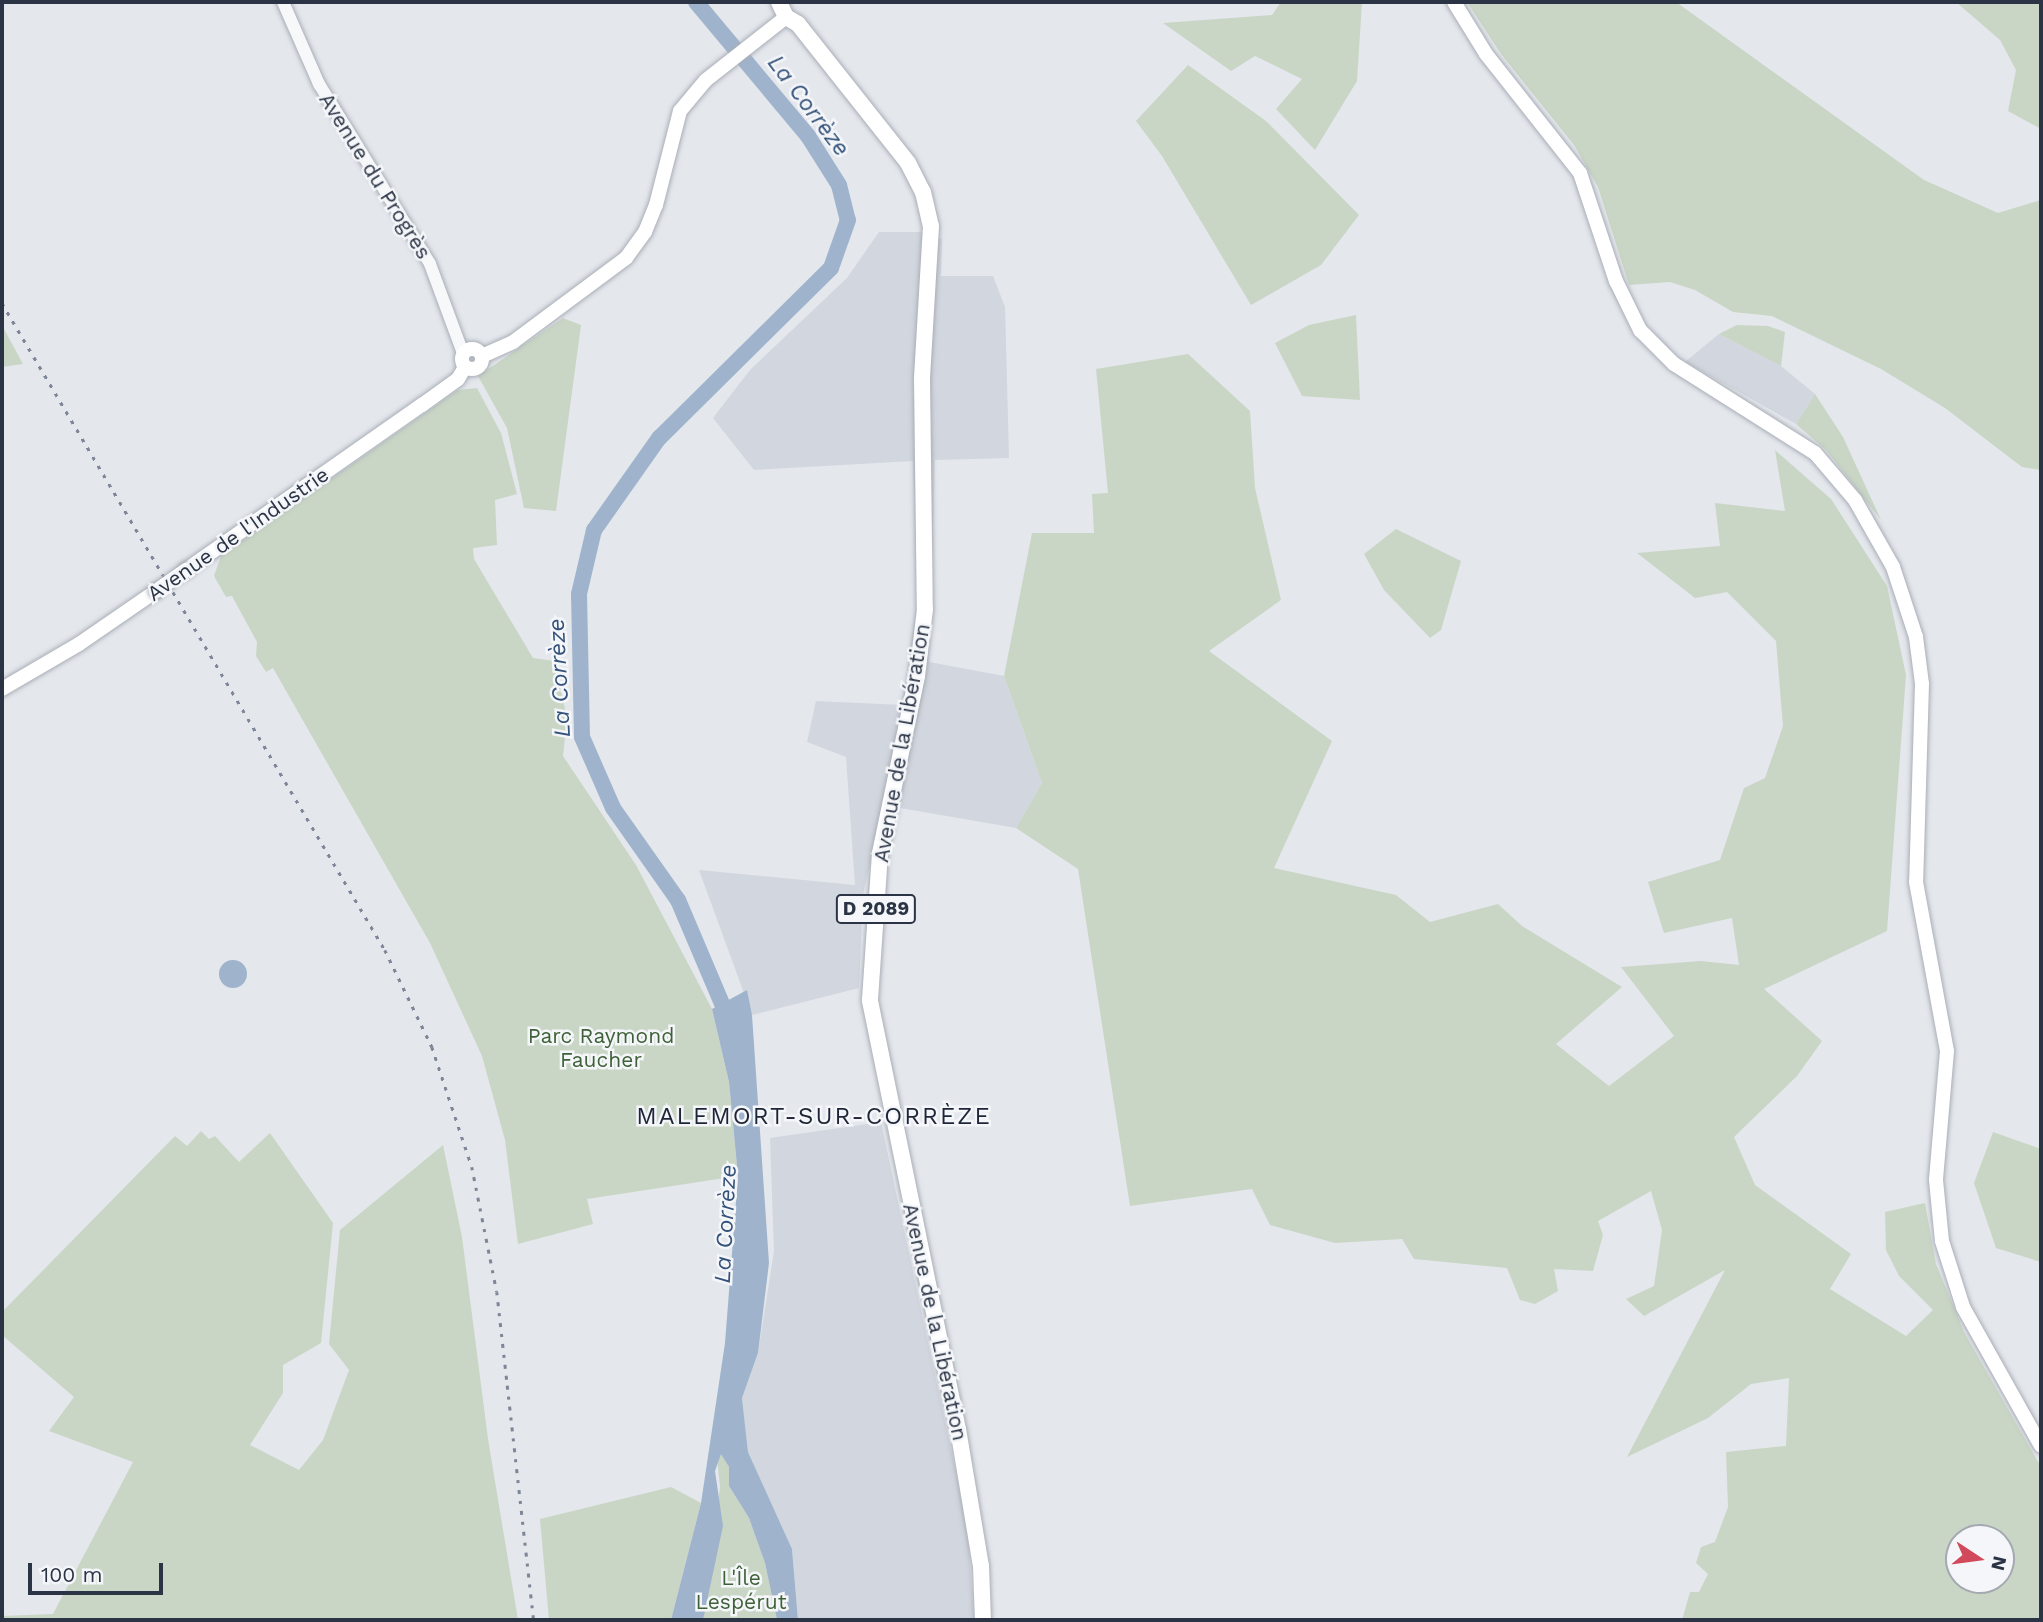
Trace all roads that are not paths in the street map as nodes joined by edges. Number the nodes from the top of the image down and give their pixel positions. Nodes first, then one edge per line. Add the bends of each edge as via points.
1 (283, 2) edge
2 (779, 2) edge
3 (1454, 2) edge
4 (786, 17) junction
5 (464, 360) junction
6 (2, 689) edge
7 (2041, 1446) edge
8 (983, 1620) edge

1 - 5 street, Avenue du Progrès via 324,94 430,264
2 - 4 main road, D 2089
3 - 7 main road via 1486,54 1580,173 1616,281 1640,330 1674,364 1815,453 1855,500 1894,567 1916,637 1922,684 1916,882 1947,1051 1936,1180 1939,1222 1963,1307
4 - 5 main road, Avenue de l'Industrie via 706,80 680,111 656,205 645,232 626,258 513,342 482,356 478,367
4 - 8 main road, Avenue de la Libération / D 2089 via 798,24 885,131 923,192 932,256 922,378 925,609 917,676 880,853 870,1001 958,1429 981,1566
5 - 6 main road, Avenue de l'Industrie, bridge via 458,379 422,405 79,644

